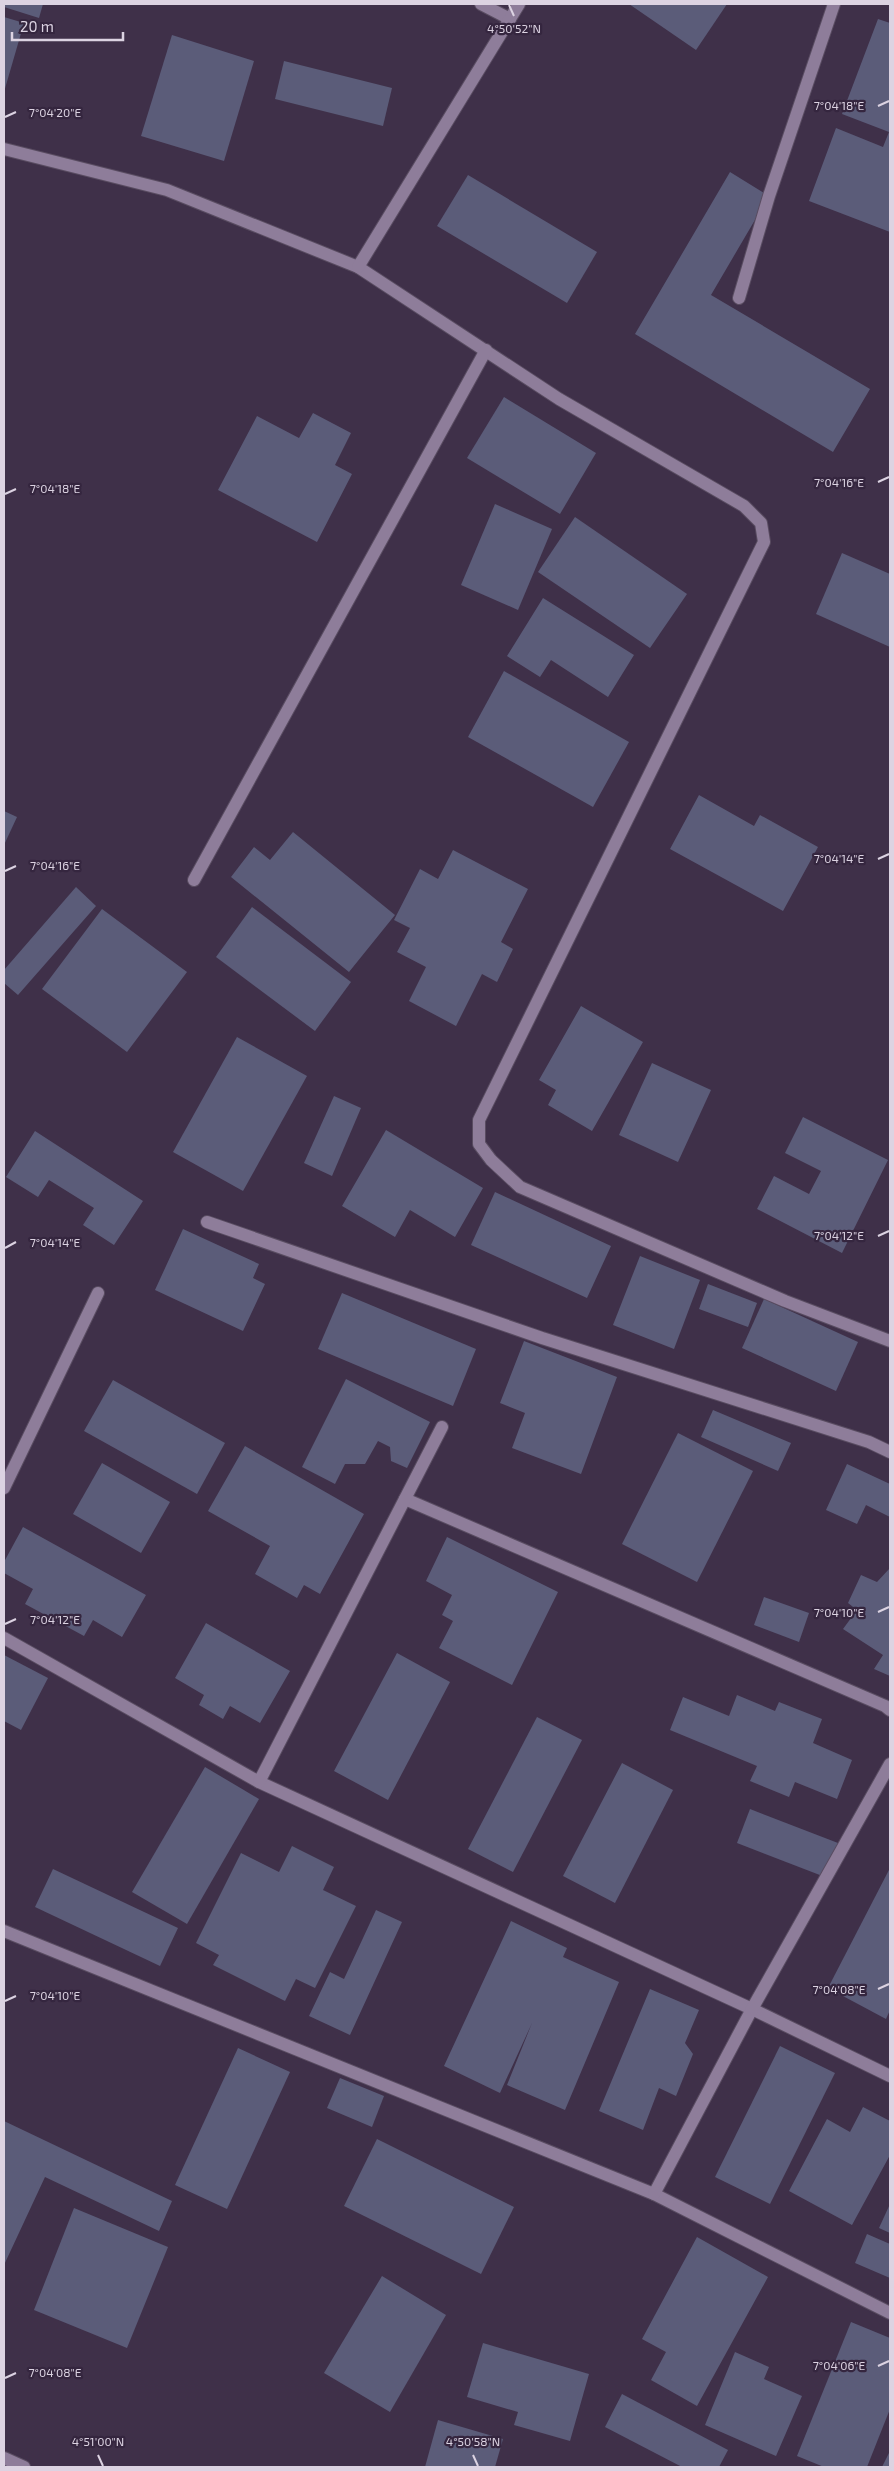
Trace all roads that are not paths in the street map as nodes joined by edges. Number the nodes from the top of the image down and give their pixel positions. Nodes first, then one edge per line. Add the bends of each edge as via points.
1 (481, 4) edge
2 (519, 4) edge
3 (834, 4) edge
4 (510, 19) junction
5 (4, 149) edge
6 (358, 267) junction
7 (739, 298) dead end
8 (486, 350) junction
9 (194, 880) dead end
10 (207, 1222) dead end
11 (98, 1293) dead end
12 (890, 1341) edge
13 (442, 1427) dead end
14 (890, 1452) edge
15 (4, 1488) edge
16 (404, 1499) junction
17 (4, 1638) edge
18 (890, 1710) edge
19 (890, 1764) edge
20 (259, 1782) junction
21 (4, 1931) edge
22 (752, 2009) junction
23 (890, 2076) edge
24 (654, 2194) junction
25 (890, 2313) edge
26 (4, 2458) edge
27 (24, 2467) edge

1 - 4 street
2 - 4 street
3 - 7 street via 769,196
4 - 6 street
5 - 6 street via 167,190
6 - 8 street
8 - 9 street
8 - 12 street via 559,399 744,506 761,523 764,542 479,1120 479,1144 520,1187 785,1301
10 - 14 street via 542,1338 869,1442
11 - 15 street
13 - 16 street
16 - 18 street
16 - 20 street
17 - 20 street
19 - 22 street
20 - 22 street
21 - 24 street
22 - 23 street
22 - 24 street
24 - 25 street
26 - 27 street

